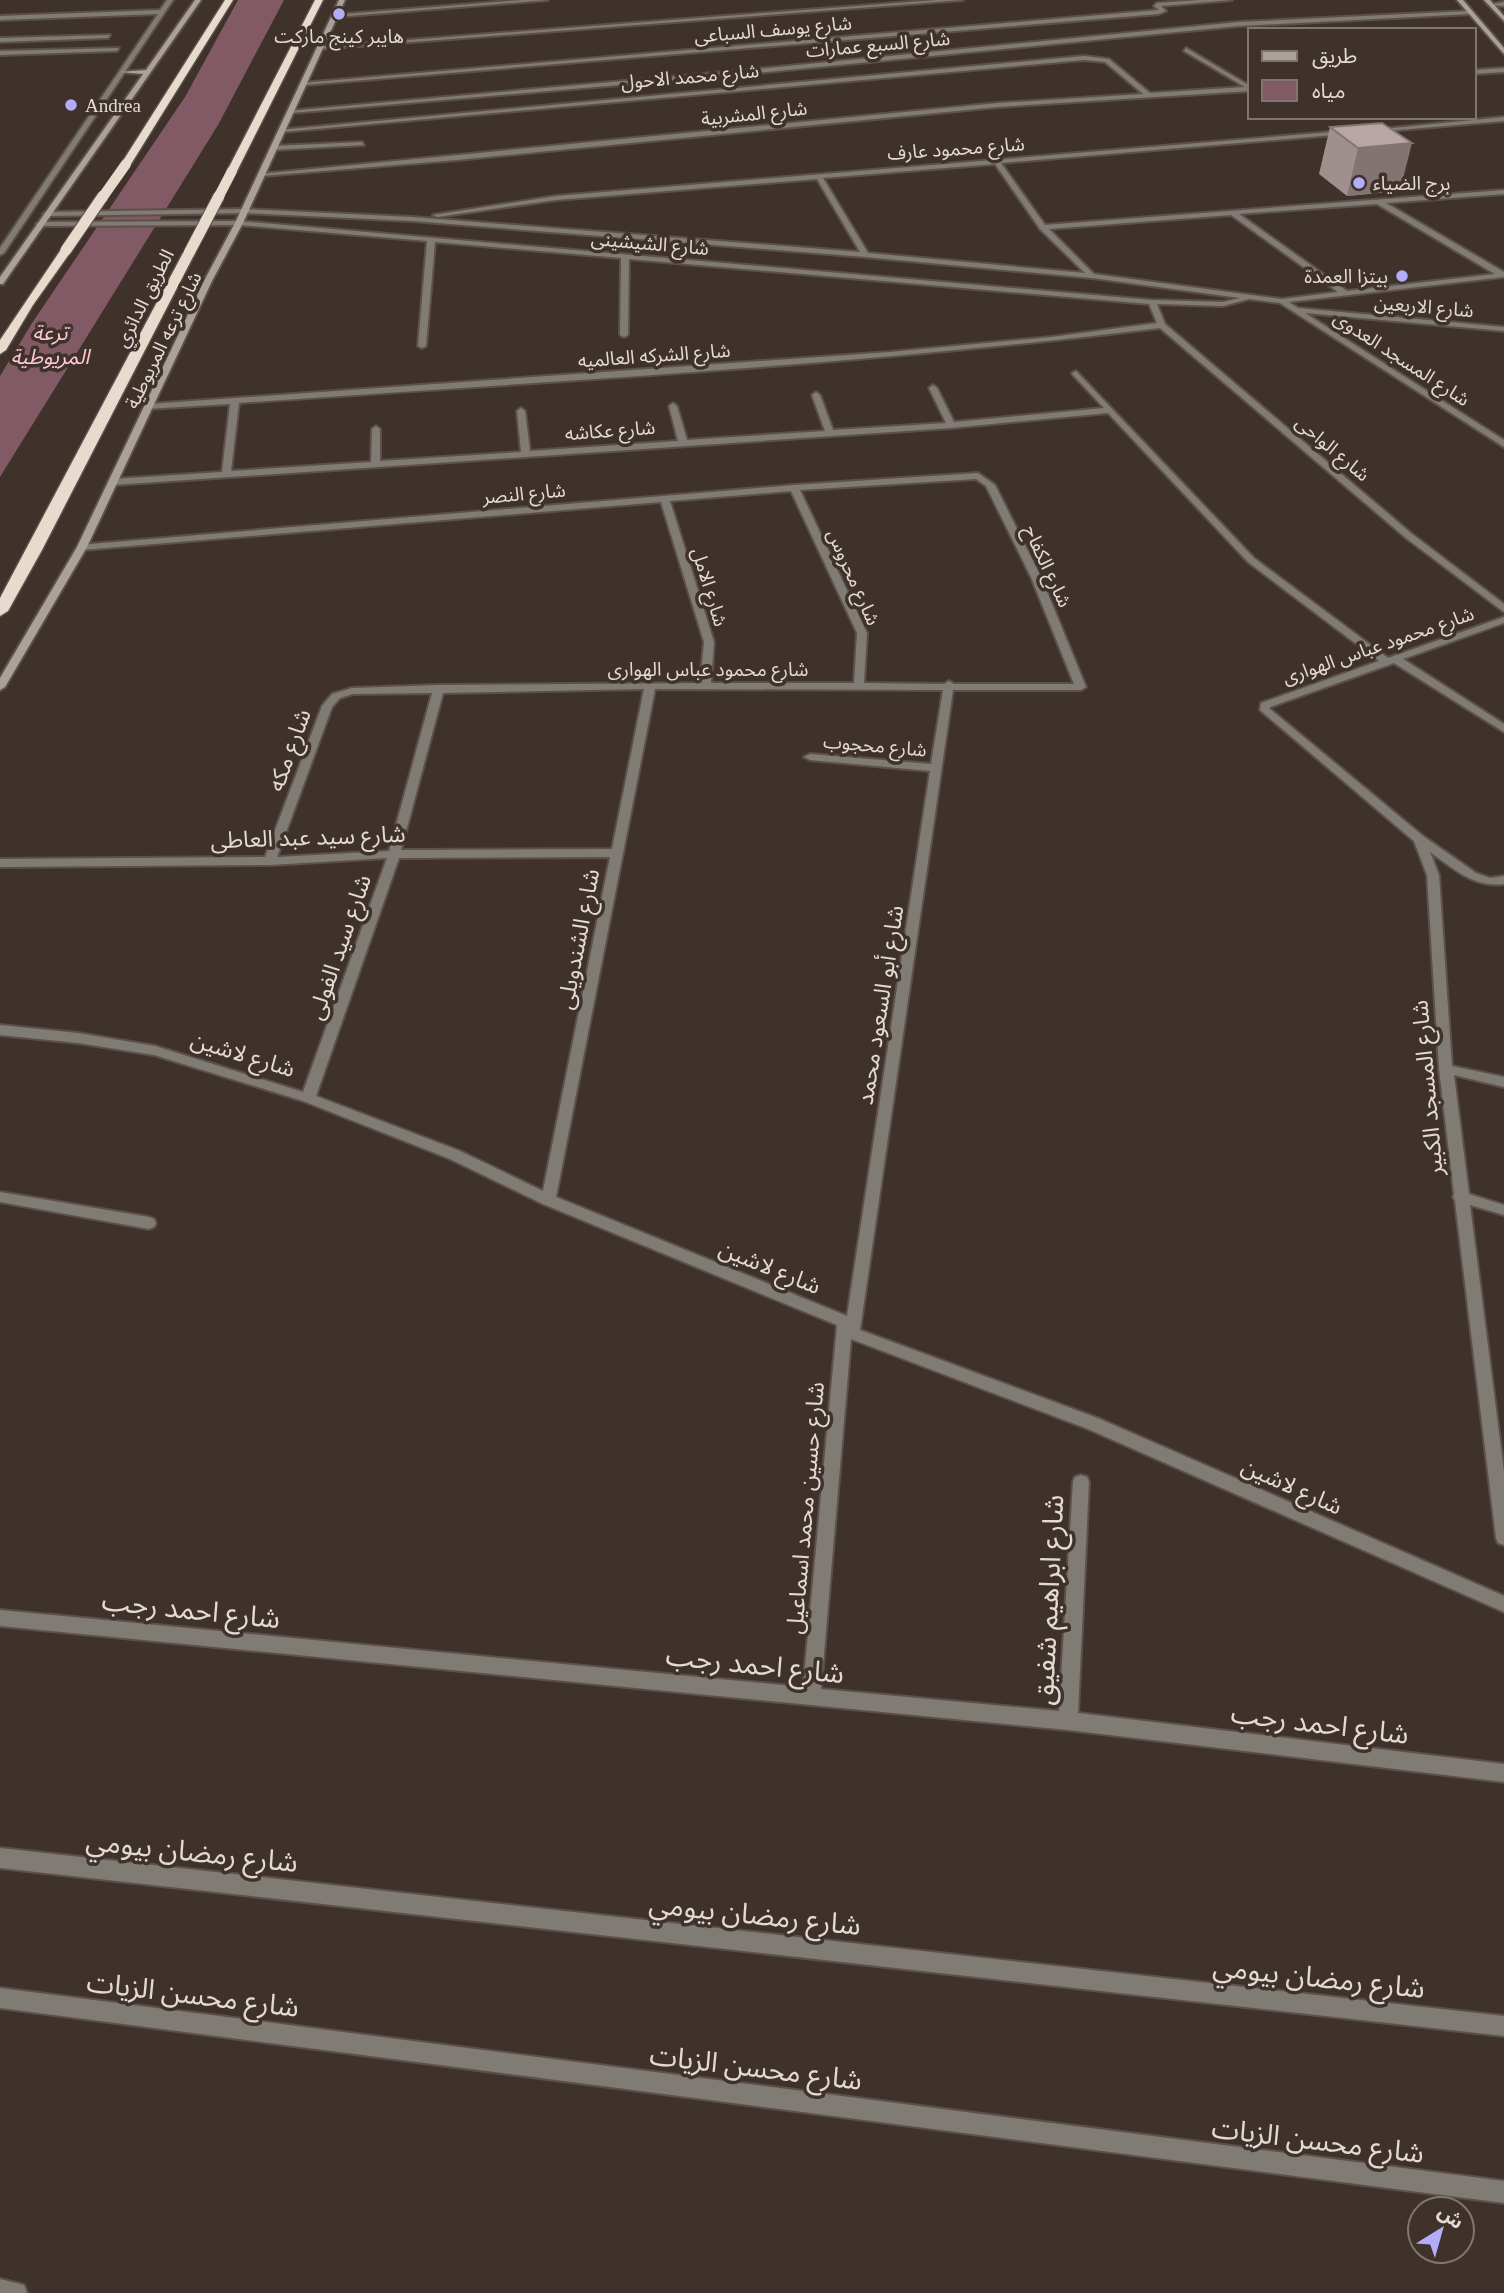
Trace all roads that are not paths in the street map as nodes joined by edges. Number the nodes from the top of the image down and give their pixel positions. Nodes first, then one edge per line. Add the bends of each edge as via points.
1 (170, 0) edge
2 (198, 0) edge
3 (229, 0) edge
4 (319, 0) edge
5 (342, 0) edge
6 (545, 0) edge
7 (960, 0) edge
8 (1229, 0) edge
9 (1460, 0) edge
10 (1489, 3) edge
11 (1504, 4) edge
12 (162, 12) junction
13 (1469, 13) junction
14 (335, 15) junction
15 (1366, 17) junction
16 (0, 18) edge
17 (1504, 19) edge
18 (1374, 23) dead end
19 (1239, 24) junction
20 (1248, 30) edge
21 (108, 36) dead end
22 (0, 40) edge
23 (320, 47) junction
24 (117, 49) dead end
25 (725, 49) junction
26 (1186, 50) dead end
27 (1504, 52) edge
28 (0, 53) edge
29 (732, 57) dead end
30 (739, 64) dead end
31 (1504, 70) edge
32 (122, 72) junction
33 (147, 72) junction
34 (747, 72) junction
35 (1476, 72) edge
36 (304, 83) junction
37 (1248, 88) edge
38 (1248, 89) edge
39 (1149, 96) junction
40 (291, 111) junction
41 (1504, 119) edge
42 (282, 130) junction
43 (1367, 131) edge
44 (1353, 132) edge
45 (362, 144) dead end
46 (273, 148) junction
47 (996, 161) junction
48 (262, 174) junction
49 (818, 175) junction
50 (1504, 192) edge
51 (1379, 202) junction
52 (245, 211) junction
53 (289, 213) junction
54 (1233, 213) junction
55 (47, 214) junction
56 (412, 219) junction
57 (239, 223) junction
58 (40, 224) junction
59 (281, 227) junction
60 (1043, 227) junction
61 (431, 241) junction
62 (0, 253) edge
63 (865, 255) junction
64 (625, 257) junction
65 (1504, 275) edge
66 (1092, 276) junction
67 (0, 282) edge
68 (1347, 295) junction
69 (1257, 297) junction
70 (1282, 301) junction
71 (1152, 302) junction
72 (1300, 310) junction
73 (1161, 326) junction
74 (1486, 328) junction
75 (1504, 329) edge
76 (624, 335) dead end
77 (1504, 338) edge
78 (422, 346) dead end
79 (0, 350) edge
80 (1076, 373) dead end
81 (933, 388) dead end
82 (816, 395) dead end
83 (235, 401) junction
84 (673, 406) dead end
85 (149, 407) junction
86 (1109, 410) junction
87 (520, 411) dead end
88 (951, 425) junction
89 (376, 429) dead end
90 (830, 433) junction
91 (683, 443) junction
92 (1504, 444) edge
93 (526, 453) junction
94 (375, 464) junction
95 (226, 474) junction
96 (969, 475) joint
97 (113, 482) junction
98 (794, 488) junction
99 (665, 499) junction
100 (82, 547) junction
101 (1504, 609) edge
102 (0, 611) edge
103 (1504, 620) edge
104 (1391, 660) junction
105 (949, 684) junction
106 (650, 686) junction
107 (859, 686) junction
108 (0, 687) edge
109 (705, 687) junction
110 (1081, 687) joint
111 (439, 688) junction
112 (336, 696) joint
113 (1265, 705) joint
114 (1504, 729) edge
115 (810, 757) dead end
116 (937, 768) junction
117 (1419, 839) junction
118 (617, 853) junction
119 (394, 854) junction
120 (270, 861) junction
121 (0, 863) edge
122 (1504, 880) edge
123 (0, 1030) edge
124 (1446, 1069) junction
125 (1504, 1082) edge
126 (309, 1098) junction
127 (0, 1197) edge
128 (1460, 1197) junction
129 (548, 1200) junction
130 (1504, 1210) edge
131 (149, 1223) dead end
132 (849, 1328) junction
133 (1081, 1482) dead end
134 (1504, 1538) edge
135 (1504, 1604) edge
136 (0, 1618) edge
137 (811, 1697) junction
138 (1068, 1721) junction
139 (1504, 1773) edge
140 (0, 1858) edge
141 (0, 1998) edge
142 (1504, 2026) edge
143 (1504, 2192) edge
144 (0, 2290) edge
145 (16, 2293) edge

1 - 12 street
2 - 33 main road
3 - 79 highway, bridge via 126,164
4 - 102 highway, الطريق الدائري, bridge
5 - 14 main road, شارع ترعه المريوطية
6 - 14 street
7 - 23 street
8 - 25 street, شارع يوسف السباعى via 1159,4 1163,11 1159,12
9 - 13 main road
10 - 11 street
10 - 17 main road
12 - 16 street
12 - 32 street
13 - 15 street, شارع السبع عمارات
13 - 27 main road
14 - 23 main road, شارع ترعه المريوطية
15 - 18 street
15 - 19 street, شارع السبع عمارات
19 - 20 street
19 - 34 street, شارع السبع عمارات
21 - 22 street
23 - 36 main road, شارع ترعه المريوطية
24 - 28 street
25 - 29 street
25 - 36 street, شارع يوسف السباعى
26 - 37 street
30 - 34 street
31 - 35 street
32 - 33 main road
32 - 62 street
33 - 55 main road
34 - 40 street, شارع السبع عمارات
36 - 40 main road, شارع ترعه المريوطية
38 - 39 street, شارع المشربية
39 - 42 street, شارع محمد الاحول via 1101,58
39 - 48 street, شارع المشربية via 998,105
40 - 42 main road, شارع ترعه المريوطية
41 - 43 street
42 - 46 main road, شارع ترعه المريوطية
44 - 47 street, شارع محمود عارف
45 - 46 street
46 - 48 main road, شارع ترعه المريوطية
47 - 49 street, شارع محمود عارف
47 - 60 street
48 - 52 main road, شارع ترعه المريوطية
49 - 56 street, شارع محمود عارف via 556,198
49 - 63 street
50 - 51 street
51 - 54 street
51 - 65 street
52 - 53 street, شارع الشيشينى
52 - 55 street, شارع الشيشينى, bridge
52 - 57 main road, شارع ترعه المريوطية
53 - 56 street, شارع الشيشينى
53 - 59 street
54 - 60 street
54 - 68 street
55 - 58 main road
56 - 63 street, شارع الشيشينى
57 - 58 street, شارع الشيشينى, bridge
57 - 59 street, شارع الشيشينى
57 - 85 main road, شارع ترعه المريوطية
58 - 67 main road
59 - 61 street, شارع الشيشينى
60 - 66 street
61 - 64 street, شارع الشيشينى
61 - 78 street
63 - 66 street, شارع الشيشينى
64 - 71 street, شارع الشيشينى
64 - 76 street
65 - 68 street, شارع الشيشينى
66 - 69 street, شارع الشيشينى
68 - 70 street, شارع الشيشينى
69 - 70 street, شارع الشيشينى
69 - 71 street, شارع الشيشينى via 1223,304
70 - 72 street, شارع المسجد العدوى
71 - 73 street, شارع الواحى
72 - 74 street, شارع الاربعين
72 - 92 street, شارع المسجد العدوى
73 - 83 street, شارع الشركه العالميه via 890,354
73 - 101 street, شارع الواحى via 1409,536
74 - 75 street, شارع الاربعين
74 - 77 street
80 - 86 street
81 - 88 street
82 - 90 street
83 - 85 street, شارع الشركه العالميه
83 - 95 street
84 - 91 street
85 - 97 main road, شارع ترعه المريوطية
86 - 88 street, شارع عكاشه
86 - 104 street via 1257,565
87 - 93 street
88 - 90 street, شارع عكاشه
89 - 94 street
90 - 91 street, شارع عكاشه
91 - 93 street, شارع عكاشه
93 - 94 street, شارع عكاشه
94 - 95 street, شارع عكاشه
95 - 97 street, شارع عكاشه
96 - 98 street, شارع النصر
96 - 110 street, شارع الكفاح via 984,478 990,485 1036,577
97 - 100 main road, شارع ترعه المريوطية
98 - 99 street, شارع النصر
98 - 107 street, شارع محروس via 862,633
99 - 100 street, شارع النصر
99 - 109 street, شارع الامل via 709,642
100 - 108 main road, شارع ترعه المريوطية
103 - 104 street, شارع محمود عباس الهوارى
104 - 113 street, شارع محمود عباس الهوارى
104 - 114 street
105 - 107 street, شارع محمود عباس الهوارى
105 - 110 street, شارع محمود عباس الهوارى
105 - 116 street, شارع أبو السعود محمد
106 - 109 street, شارع محمود عباس الهوارى
106 - 111 street, شارع محمود عباس الهوارى
106 - 118 street, شارع الشندويلى
107 - 109 street, شارع محمود عباس الهوارى
111 - 112 street, شارع محمود عباس الهوارى via 352,691
111 - 119 street, شارع سيد الفولى
112 - 120 street, شارع مكه via 327,706
113 - 117 street, شارع المسجد الكبير via 1265,710
115 - 116 street, شارع محجوب
116 - 132 street, شارع أبو السعود محمد
117 - 122 street via 1480,880
117 - 124 street, شارع المسجد الكبير via 1433,875
118 - 119 street, شارع سيد عبد العاطى
118 - 129 street, شارع الشندويلى
119 - 120 street, شارع سيد عبد العاطى
119 - 126 street, شارع سيد الفولى
120 - 121 street, شارع سيد عبد العاطى
123 - 126 street, شارع لاشين via 155,1051
124 - 125 street
124 - 128 street, شارع المسجد الكبير
126 - 129 street, شارع لاشين via 455,1155
127 - 131 street
128 - 130 street
128 - 134 street, شارع المسجد الكبير
129 - 132 street, شارع لاشين
132 - 135 street, شارع لاشين via 1094,1424
132 - 137 street, شارع حسين محمد اسماعيل
133 - 138 street, شارع ابراهيم شفيق
136 - 137 street, شارع احمد رجب
137 - 138 street, شارع احمد رجب
138 - 139 street, شارع احمد رجب
140 - 142 street, شارع رمضان بيومي
141 - 143 street, شارع محسن الزيات
144 - 145 street

